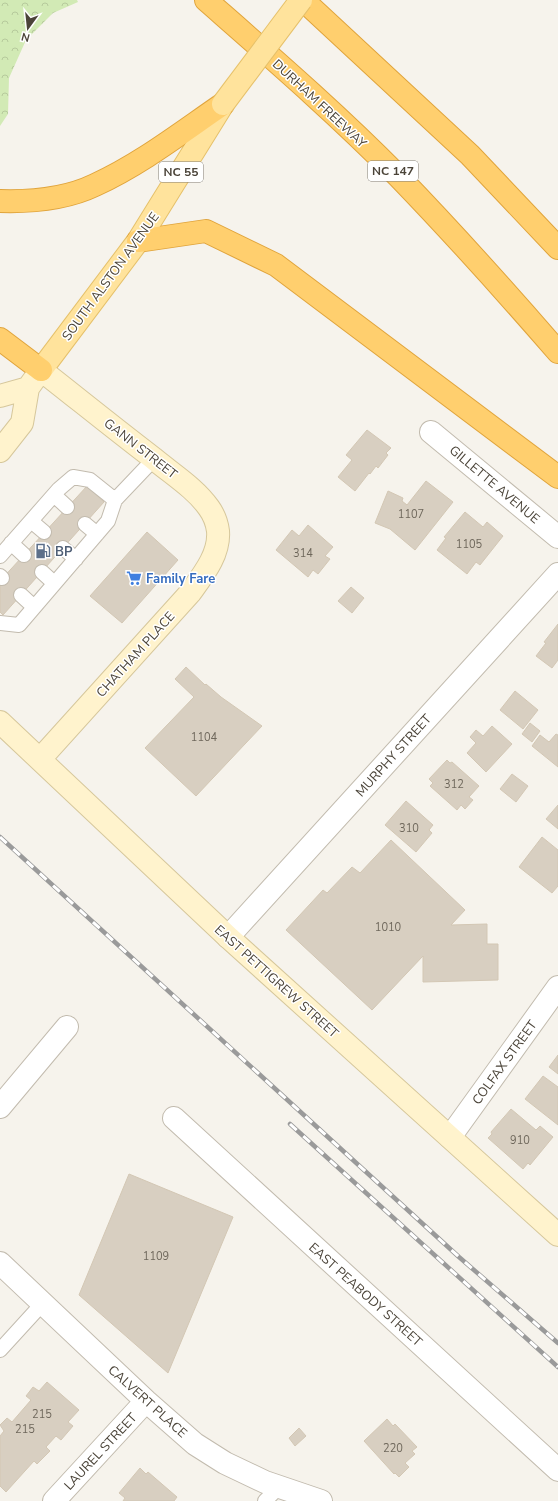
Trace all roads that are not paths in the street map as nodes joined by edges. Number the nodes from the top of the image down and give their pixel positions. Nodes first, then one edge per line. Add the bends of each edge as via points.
1 (302, 0) edge
2 (207, 2) edge
3 (223, 104) junction
4 (0, 201) edge
5 (138, 241) junction
6 (558, 248) edge
7 (0, 339) edge
8 (558, 352) edge
9 (41, 370) junction
10 (28, 388) junction
11 (0, 396) edge
12 (431, 432) dead end
13 (0, 451) edge
14 (154, 459) junction
15 (558, 476) edge
16 (54, 495) junction
17 (114, 500) junction
18 (67, 507) dead end
19 (31, 521) junction
20 (85, 524) dead end
21 (44, 532) dead end
22 (97, 534) junction
23 (558, 537) edge
24 (218, 542) joint
25 (12, 543) junction
26 (63, 548) dead end
27 (24, 555) dead end
28 (0, 556) edge
29 (76, 559) junction
30 (42, 572) dead end
31 (558, 574) edge
32 (54, 583) junction
33 (21, 595) dead end
34 (34, 608) junction
35 (0, 624) edge
36 (0, 722) edge
37 (41, 758) junction
38 (228, 937) junction
39 (558, 987) edge
40 (67, 1028) dead end
41 (0, 1107) edge
42 (174, 1118) dead end
43 (450, 1137) junction
44 (558, 1235) edge
45 (0, 1263) edge
46 (43, 1303) junction
47 (0, 1350) edge
48 (146, 1401) junction
49 (558, 1470) edge
50 (272, 1494) edge
51 (54, 1501) edge
52 (321, 1501) edge

1 - 3 main road, SOUTH ALSTON AVENUE / NC 55, bridge
1 - 6 highway via 470,155
2 - 8 highway, DURHAM FREEWAY / NC 147 via 338,118 397,175 492,275
3 - 4 highway via 156,150 94,186 54,198 24,202
3 - 5 main road, SOUTH ALSTON AVENUE / NC 55
5 - 9 main road, SOUTH ALSTON AVENUE / NC 55
5 - 15 highway via 206,231 276,266
7 - 9 highway
9 - 10 street, SOUTH ALSTON AVENUE / NC 55
9 - 14 street, GANN STREET
10 - 11 street
10 - 13 street, NC 55 via 22,423
12 - 23 street, GILLETTE AVENUE
14 - 17 lane
14 - 24 street, GANN STREET via 185,483 209,507 214,517
16 - 17 lane via 73,477 90,480
16 - 18 lane
16 - 19 lane
17 - 22 lane via 108,521
19 - 21 lane
19 - 25 lane
20 - 22 lane
22 - 29 lane
24 - 37 street, CHATHAM PLACE via 208,566 190,593
25 - 27 lane
25 - 28 lane
26 - 29 lane
29 - 32 lane
30 - 32 lane
31 - 38 street, MURPHY STREET
32 - 34 lane
33 - 34 lane
34 - 35 lane via 19,625
36 - 37 street, EAST PETTIGREW STREET
37 - 38 street, EAST PETTIGREW STREET
38 - 43 street, EAST PETTIGREW STREET
39 - 43 street, COLFAX STREET
40 - 41 street
42 - 49 street, EAST PEABODY STREET
43 - 44 street, EAST PETTIGREW STREET
45 - 46 street, CALVERT PLACE
46 - 47 lane
46 - 48 street, CALVERT PLACE
48 - 50 street, CALVERT PLACE via 195,1444 224,1463 265,1482
48 - 51 street, LAUREL STREET
50 - 52 street, CALVERT PLACE

